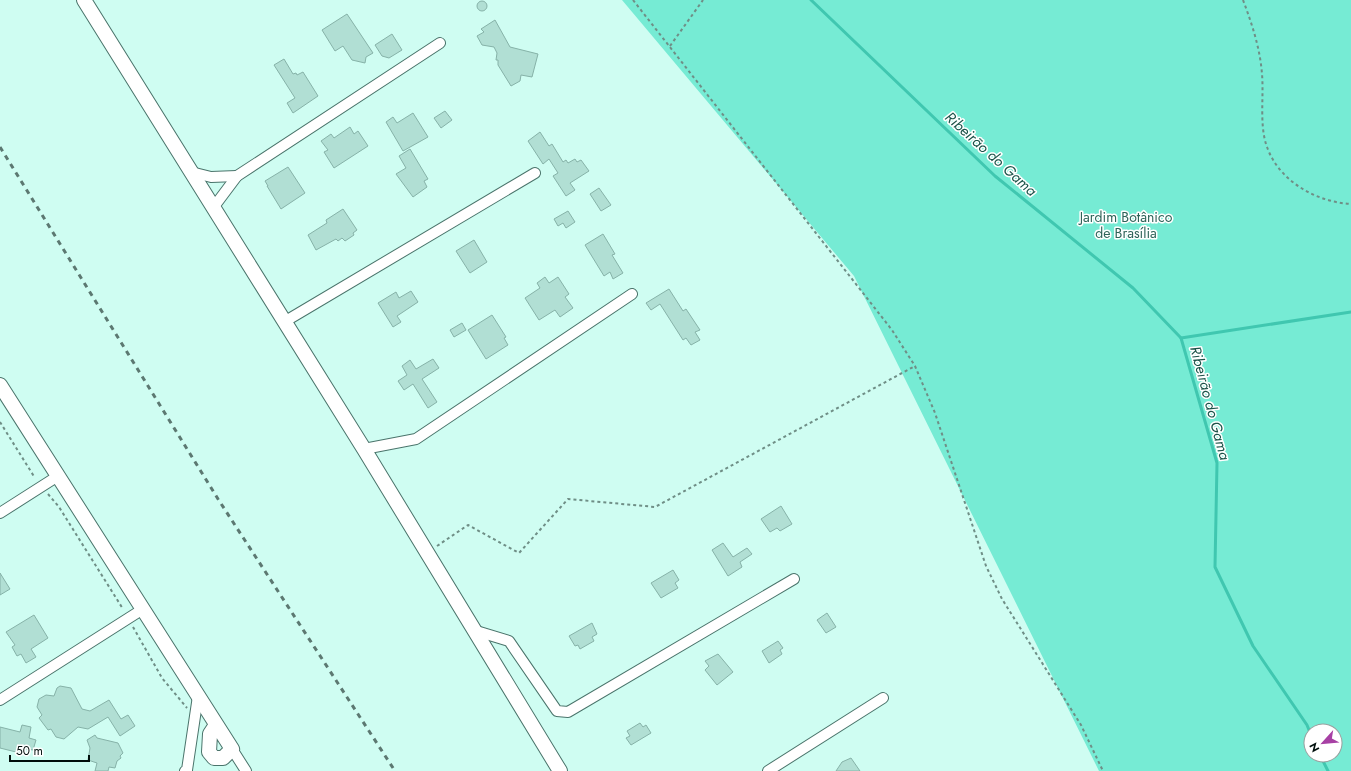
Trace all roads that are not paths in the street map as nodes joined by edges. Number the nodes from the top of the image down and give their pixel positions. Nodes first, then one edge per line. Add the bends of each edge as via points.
1 (84, 0) edge
2 (440, 43) dead end
3 (191, 172) junction
4 (535, 173) dead end
5 (237, 176) junction
6 (213, 208) junction
7 (632, 294) dead end
8 (284, 322) junction
9 (0, 385) edge
10 (364, 449) junction
11 (58, 476) junction
12 (0, 513) edge
13 (794, 579) dead end
14 (143, 609) junction
15 (472, 630) junction
16 (198, 696) junction
17 (883, 698) dead end
18 (0, 700) edge
19 (216, 725) junction
20 (232, 749) junction
21 (185, 771) edge
22 (246, 771) edge
23 (560, 771) edge
24 (768, 771) edge

1 - 3 street
2 - 5 street
3 - 5 street via 211,177
3 - 6 street
4 - 8 street
5 - 6 street
6 - 8 street
7 - 10 street via 416,439
8 - 10 street
9 - 11 street
10 - 15 street
11 - 12 street
11 - 14 street
13 - 15 street via 568,712 557,711 509,641
14 - 16 street
14 - 18 street
15 - 23 street
16 - 19 street
16 - 21 street
17 - 24 street
19 - 20 street
19 - 20 street via 210,734 209,752 214,758 223,758
20 - 22 street

